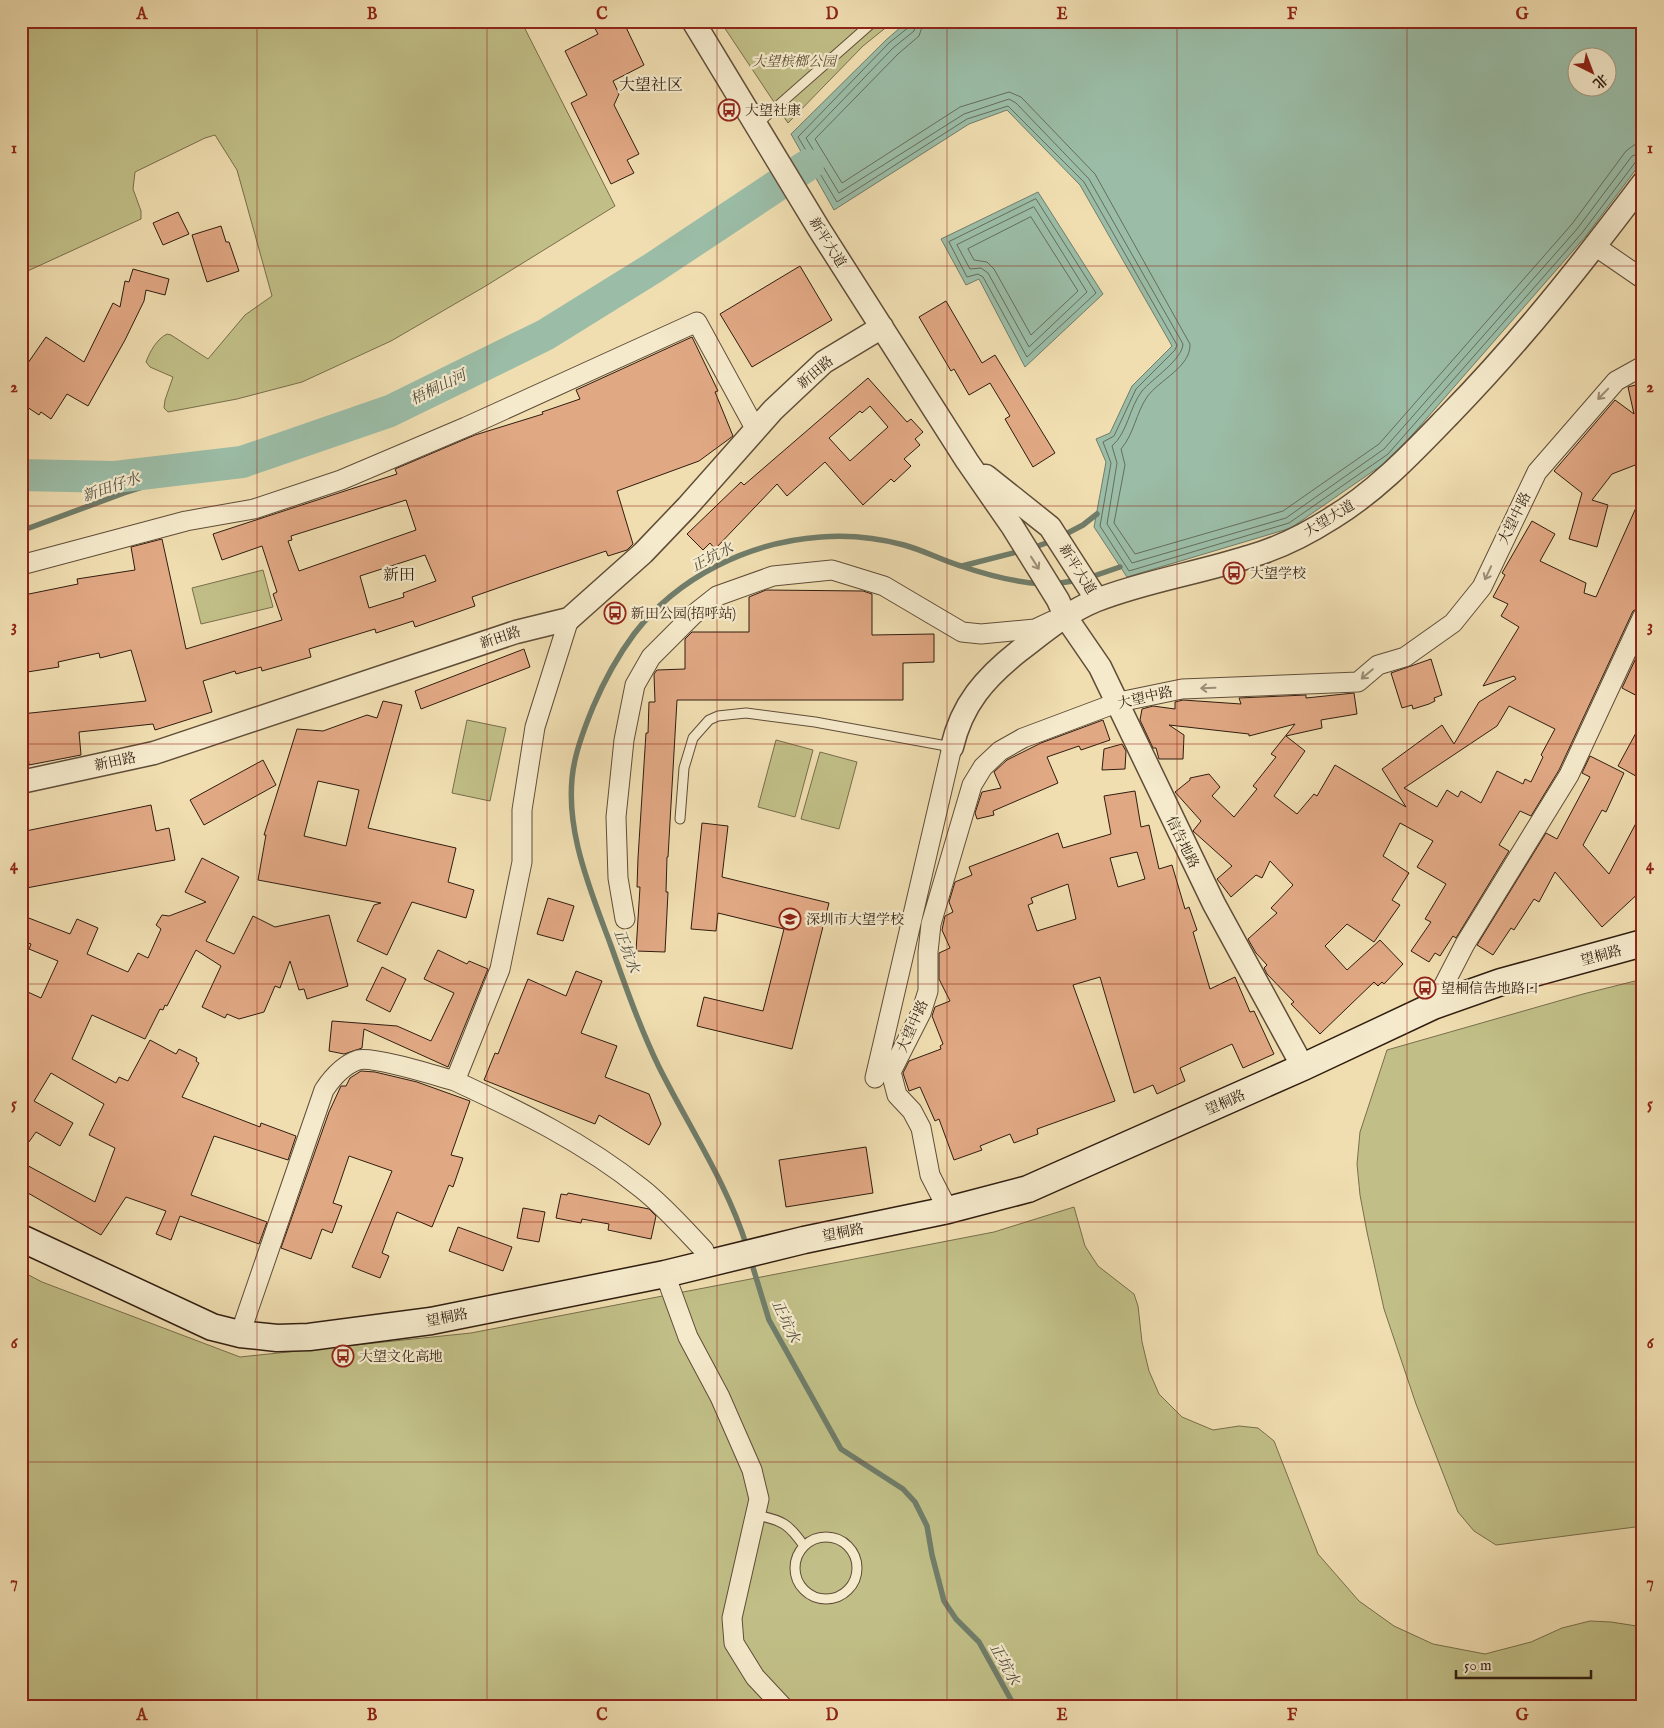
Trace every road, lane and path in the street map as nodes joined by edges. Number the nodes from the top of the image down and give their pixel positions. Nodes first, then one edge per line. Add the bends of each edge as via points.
1 (693, 21) edge
2 (874, 21) edge
3 (761, 134) junction
4 (1643, 182) edge
5 (1595, 246) junction
6 (1643, 279) edge
7 (882, 327) junction
8 (1643, 366) edge
9 (756, 430) junction
10 (967, 461) junction
11 (21, 565) edge
12 (1093, 593) junction
13 (1062, 608) junction
14 (1643, 616) edge
15 (568, 619) junction
16 (1119, 702) junction
17 (952, 747) junction
18 (21, 782) edge
19 (680, 819) dead end
20 (626, 919) dead end
21 (1643, 943) edge
22 (1433, 1006) junction
23 (1303, 1067) junction
24 (875, 1078) dead end
25 (456, 1081) junction
26 (948, 1210) junction
27 (21, 1238) edge
28 (715, 1261) junction
29 (665, 1274) junction
30 (240, 1334) junction
31 (756, 1515) junction
32 (804, 1546) junction
33 (783, 1707) edge

1 - 3 street, 新平大道
2 - 3 lane
3 - 7 street, 新平大道
4 - 5 street, 大望大道
5 - 6 street
5 - 12 street, 大望大道 via 1503,360 1399,468 1367,494 1292,540 1250,557
7 - 9 street, 新田路 via 824,362
7 - 10 street, 新平大道
8 -> 16 street, 大望中路 via 1616,381 1537,472 1482,587 1453,623 1423,646 1405,657 1378,665 1358,682 1182,689
9 - 11 street via 697,322 341,480 254,509 186,521
9 - 15 street, 新田路 via 688,508
10 - 12 street, 新平大道 via 1039,518 1060,540
10 -> 13 street, 新平大道 via 1012,526
12 - 13 street, 大望大道
13 - 16 street, 信告地路
13 - 17 street, 大望大道 via 974,693 958,723
13 - 20 street via 1035,629 981,634 962,632 884,586 832,570 774,576 717,596 692,615 656,652 635,685 624,740 616,817 618,878
14 - 22 street via 1569,775 1465,944
15 - 18 street, 新田路 via 516,632 154,753
15 - 25 street via 535,728 522,810 522,862 500,969
16 - 23 street, 信告地路 via 1209,895
16 - 26 street, 大望中路 via 1023,738 983,767 972,785 931,924 926,998 891,1072 897,1095 912,1111 920,1128 930,1175
17 - 19 lane via 815,722 746,713 718,716 709,720 693,738 684,768
17 - 24 street
21 - 22 main road, 望桐路 via 1501,982
22 - 23 main road, 望桐路
23 - 26 main road, 望桐路 via 1028,1189
25 - 28 street via 514,1108 588,1150 642,1188
25 - 30 street via 388,1063 358,1060 334,1075 324,1090
26 - 28 main road, 望桐路
27 - 30 main road, 望桐路 via 212,1327
28 - 29 main road, 望桐路
29 - 30 main road, 望桐路 via 431,1321 310,1337
29 - 31 street via 688,1337 720,1397 752,1470 759,1499
31 - 32 lane via 779,1520 795,1533
31 - 33 street via 732,1618 734,1643 755,1677
32 - 32 lane via 794,1568 801,1588 813,1597 829,1600 848,1592 858,1574 854,1554 848,1545 830,1537 819,1538

